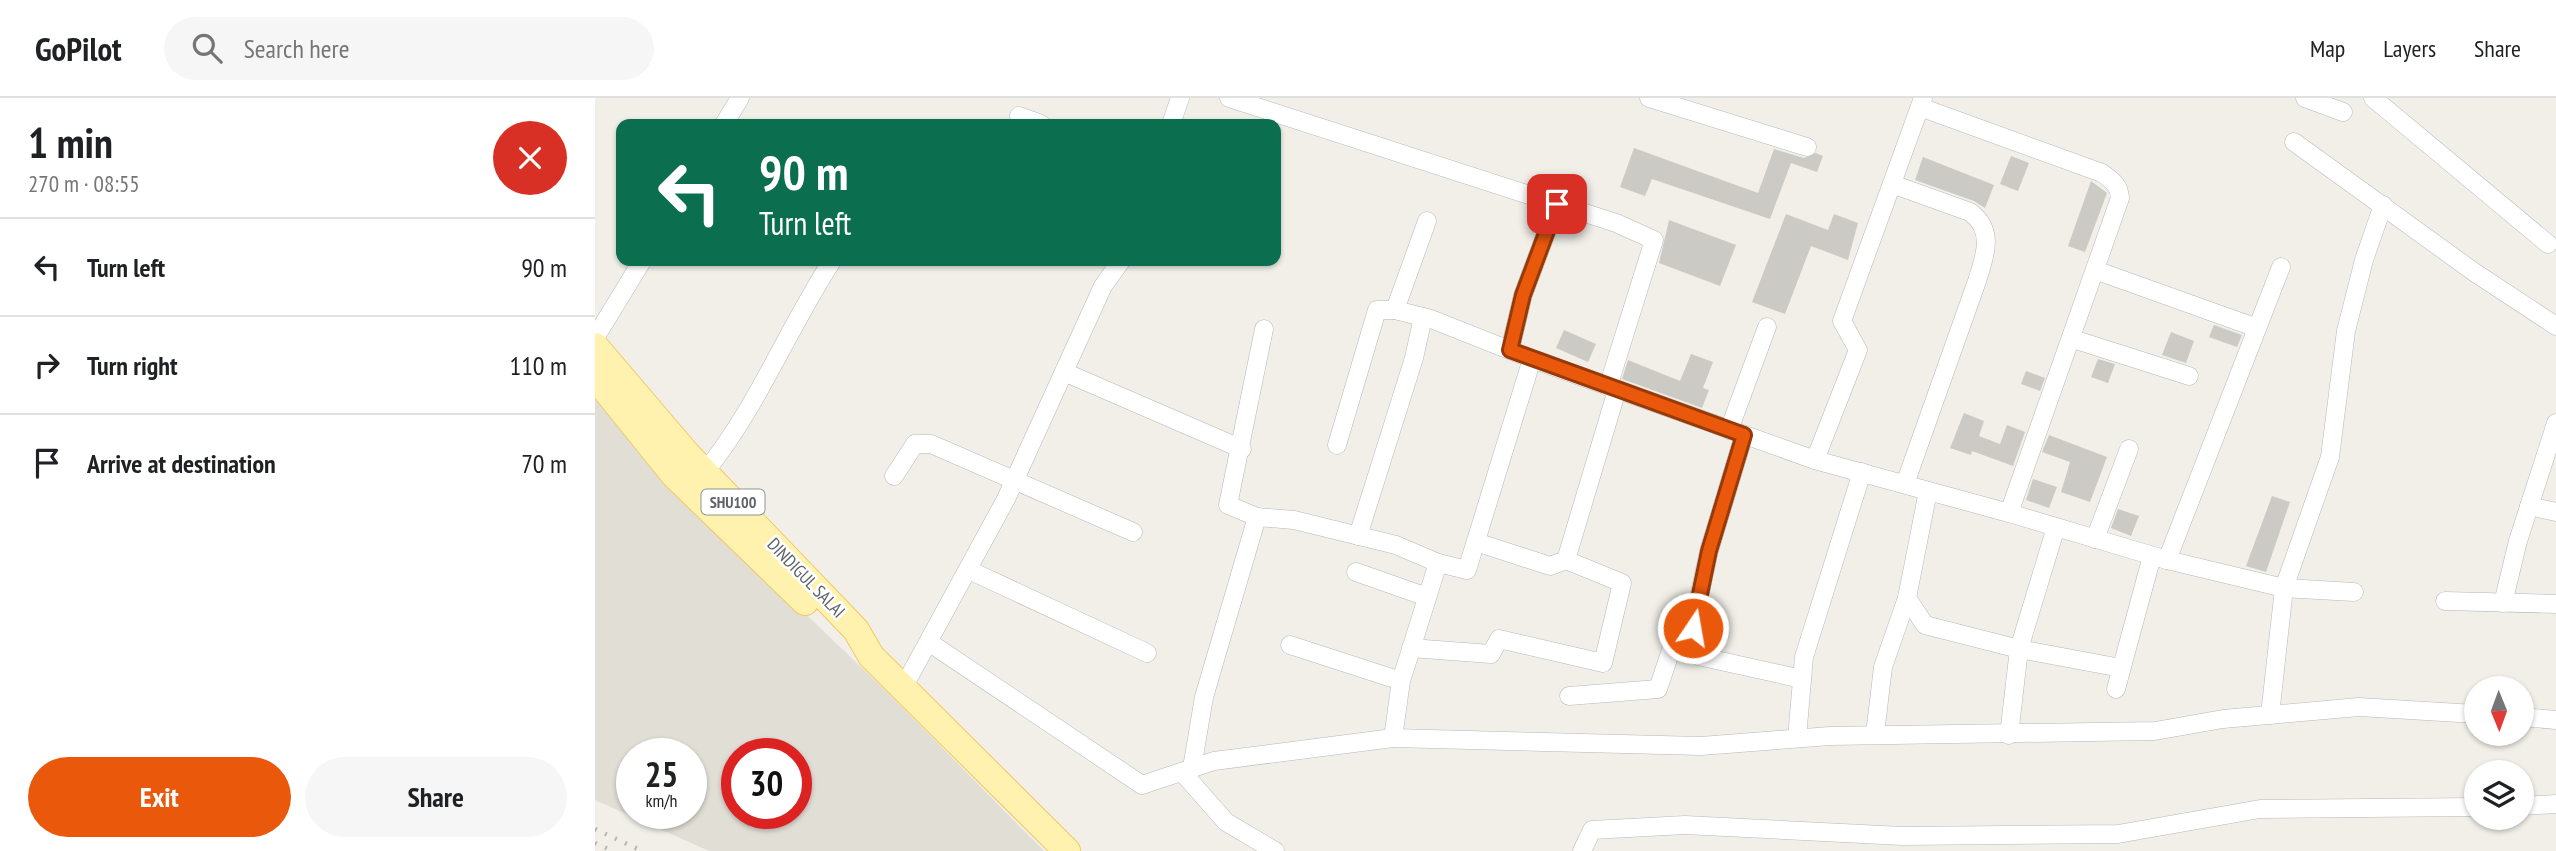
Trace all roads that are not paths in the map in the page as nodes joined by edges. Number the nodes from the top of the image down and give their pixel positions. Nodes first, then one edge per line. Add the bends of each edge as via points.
1 (740, 98) edge
2 (1180, 98) edge
3 (1230, 98) edge
4 (1649, 98) edge
5 (2305, 98) edge
6 (2372, 98) edge
7 (1921, 102) edge
8 (2343, 112) dead end
9 (1019, 116) dead end
10 (727, 119) edge
11 (1027, 119) edge
12 (1173, 119) edge
13 (2294, 142) dead end
14 (1807, 147) dead end
15 (1892, 184) junction
16 (1557, 204) junction
17 (2383, 205) junction
18 (1427, 221) dead end
19 (2548, 244) dead end
20 (639, 266) edge
21 (829, 266) edge
22 (1117, 266) edge
23 (2281, 267) dead end
24 (2095, 270) junction
25 (1395, 310) junction
26 (1423, 317) junction
27 (2556, 326) edge
28 (1767, 327) dead end
29 (2257, 328) junction
30 (1263, 329) dead end
31 (595, 338) edge
32 (2073, 339) junction
33 (595, 346) edge
34 (1510, 350) junction
35 (1532, 359) junction
36 (1064, 372) junction
37 (2189, 376) dead end
38 (595, 377) edge
39 (1612, 388) junction
40 (2556, 423) edge
41 (1737, 432) junction
42 (1336, 445) dead end
43 (1241, 449) junction
44 (2129, 449) dead end
45 (1815, 460) junction
46 (705, 472) junction
47 (1863, 472) junction
48 (894, 476) dead end
49 (1016, 480) junction
50 (1905, 484) junction
51 (1928, 491) junction
52 (2529, 506) junction
53 (2556, 512) edge
54 (2009, 513) junction
55 (1257, 517) junction
56 (2056, 527) junction
57 (1133, 532) dead end
58 (1358, 536) junction
59 (2095, 539) junction
60 (1476, 542) junction
61 (2159, 558) junction
62 (1566, 560) junction
63 (1438, 563) junction
64 (969, 570) junction
65 (1356, 572) dead end
66 (2284, 588) junction
67 (2354, 592) dead end
68 (1427, 597) junction
69 (1906, 598) junction
70 (2445, 601) dead end
71 (2503, 603) junction
72 (2556, 604) edge
73 (930, 643) junction
74 (1290, 645) dead end
75 (1411, 648) junction
76 (2019, 649) junction
77 (1147, 653) dead end
78 (1687, 653) junction
79 (871, 656) junction
80 (2122, 668) junction
81 (1802, 679) junction
82 (1401, 681) junction
83 (903, 688) junction
84 (2116, 688) dead end
85 (1569, 696) dead end
86 (2464, 713) edge
87 (2270, 715) junction
88 (2534, 719) edge
89 (2556, 720) edge
90 (1875, 734) junction
91 (2009, 735) junction
92 (1393, 738) junction
93 (1797, 738) junction
94 (1187, 770) junction
95 (2556, 804) edge
96 (2534, 805) edge
97 (2464, 807) edge
98 (1067, 851) edge
99 (1275, 851) edge
100 (1582, 851) edge

1 - 10 street
2 - 12 street
3 - 16 street
4 - 14 street
5 - 8 street
6 - 19 street
7 - 15 street
7 - 24 street via 2115,182 2120,198
9 - 11 street
13 - 17 street
15 - 45 street via 1842,321 1858,350
15 - 50 street via 1971,212 1987,238 1980,271
16 - 34 street via 1523,295
16 - 39 street via 1654,240
17 - 27 street
17 - 66 street via 2346,331 2330,457
18 - 25 street
20 - 31 street
21 - 46 street via 733,437
22 - 36 street via 1103,286
23 - 29 street
24 - 29 street
24 - 32 street
25 - 26 street
25 - 42 street via 1377,310
26 - 34 street
26 - 58 street
28 - 41 street
29 - 61 street
30 - 43 street
32 - 37 street
32 - 54 street
33 - 46 main road, DINDIGUL SALAI / SHU100
34 - 35 street
35 - 39 street
35 - 60 street
36 - 43 street
36 - 49 street
38 - 79 main road, DINDIGUL SALAI / SHU100 via 674,474 847,642
39 - 41 street
39 - 62 street
40 - 52 street
41 - 45 street
41 - 78 street
43 - 55 street via 1228,505
44 - 59 street
45 - 47 street
46 - 79 main road, DINDIGUL SALAI / SHU100 via 856,630
47 - 50 street
47 - 81 street via 1808,645
48 - 49 street via 915,444 923,443
49 - 57 street
49 - 64 street
50 - 51 street
51 - 54 street
51 - 69 street
52 - 53 street
52 - 71 street
54 - 56 street
55 - 58 street via 1294,520
55 - 94 street
56 - 59 street
56 - 76 street
58 - 63 street via 1396,545
59 - 61 street
60 - 62 street via 1550,566
60 - 63 street via 1467,570
61 - 66 street
61 - 80 street
62 - 75 street via 1622,583 1603,663 1499,639 1491,654
63 - 68 street
64 - 73 street
64 - 77 street
65 - 68 street
66 - 67 street
66 - 87 street
68 - 75 street
69 - 76 street via 1925,625
69 - 90 street via 1883,667
70 - 71 street
71 - 72 street
73 - 83 street
73 - 94 street via 1142,785
74 - 82 street
75 - 82 street
76 - 80 street
76 - 91 street
78 - 81 street
78 - 85 street via 1671,650 1658,689
79 - 83 main road, DINDIGUL SALAI / SHU100
80 - 84 street
81 - 93 street
82 - 92 street
83 - 98 main road, DINDIGUL SALAI / SHU100
86 - 87 street via 2359,707
87 - 91 street via 2155,731
88 - 89 street
90 - 91 street
90 - 93 street
92 - 93 street via 1700,746
92 - 94 street via 1214,761
94 - 99 street via 1226,822
95 - 96 street
97 - 100 street via 2260,809 2118,834 1902,836 1685,825 1592,830

